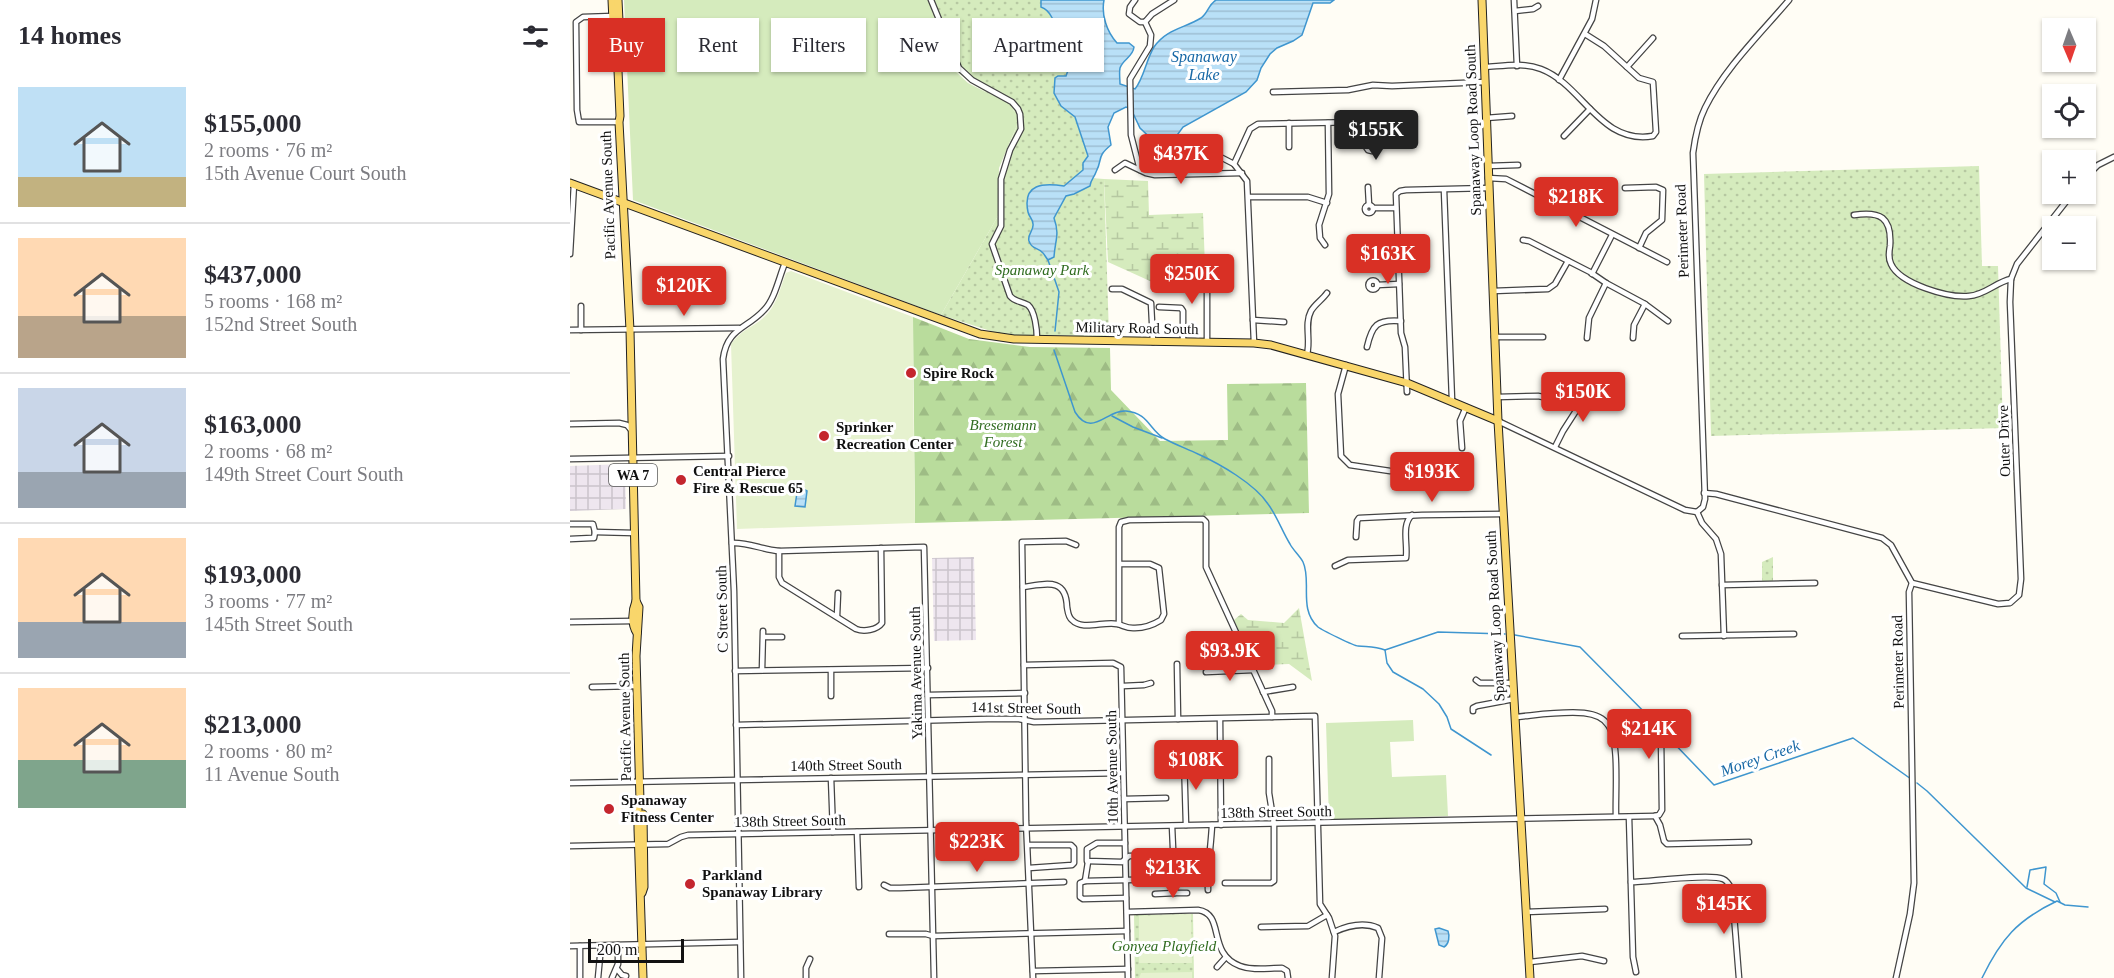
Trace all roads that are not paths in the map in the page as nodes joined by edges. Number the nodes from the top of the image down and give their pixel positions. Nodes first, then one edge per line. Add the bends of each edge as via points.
1 (612, 0) edge
2 (618, 0) edge
3 (931, 0) edge
4 (1135, 0) edge
5 (1174, 0) edge
6 (1482, 0) edge
7 (1514, 0) edge
8 (1596, 0) edge
9 (1789, 0) edge
10 (1538, 6) dead end
11 (1515, 11) junction
12 (613, 16) joint
13 (619, 18) edge
14 (1145, 22) junction
15 (1585, 34) junction
16 (1653, 38) dead end
17 (1517, 66) junction
18 (1627, 67) junction
19 (1485, 68) junction
20 (618, 72) edge
21 (1559, 80) junction
22 (1485, 82) junction
23 (1273, 92) dead end
24 (1590, 109) junction
25 (1512, 116) dead end
26 (1486, 118) junction
27 (620, 119) junction
28 (1289, 123) junction
29 (1328, 123) junction
30 (1365, 123) junction
31 (1564, 136) dead end
32 (1199, 146) dead end
33 (1289, 147) dead end
34 (2114, 157) edge
35 (1234, 164) junction
36 (1518, 165) dead end
37 (1488, 166) junction
38 (2096, 167) edge
39 (1115, 170) dead end
40 (1140, 170) junction
41 (1242, 172) junction
42 (1488, 178) junction
43 (572, 184) edge
44 (1368, 187) dead end
45 (1576, 187) dead end
46 (1489, 188) junction
47 (1625, 188) dead end
48 (1444, 190) junction
49 (1249, 197) junction
50 (625, 202) junction
51 (1327, 203) junction
52 (2064, 204) edge
53 (1396, 208) junction
54 (1565, 211) junction
55 (1854, 216) dead end
56 (570, 218) edge
57 (1612, 235) junction
58 (1523, 240) dead end
59 (1325, 246) dead end
60 (1397, 246) junction
61 (1375, 247) dead end
62 (1639, 248) junction
63 (570, 254) edge
64 (1568, 261) junction
65 (1667, 262) dead end
66 (785, 263) junction
67 (1207, 272) dead end
68 (1593, 274) junction
69 (2011, 279) junction
70 (1399, 284) junction
71 (1606, 284) junction
72 (1377, 285) dead end
73 (1112, 289) dead end
74 (1492, 291) junction
75 (1327, 293) dead end
76 (1645, 304) junction
77 (580, 306) dead end
78 (1159, 307) dead end
79 (1253, 320) junction
80 (1401, 321) junction
81 (1668, 321) dead end
82 (1284, 322) dead end
83 (739, 328) junction
84 (570, 330) edge
85 (581, 330) junction
86 (630, 330) junction
87 (1494, 337) junction
88 (1543, 337) dead end
89 (1587, 338) dead end
90 (1633, 338) dead end
91 (1037, 339) junction
92 (1152, 342) junction
93 (1183, 342) junction
94 (1207, 342) junction
95 (1254, 343) junction
96 (1367, 347) dead end
97 (1308, 354) junction
98 (1346, 365) junction
99 (1407, 383) junction
100 (1590, 389) dead end
101 (1407, 392) dead end
102 (1497, 397) junction
103 (1548, 398) dead end
104 (1452, 400) junction
105 (1466, 407) junction
106 (632, 416) junction
107 (1498, 421) junction
108 (619, 423) junction
109 (570, 424) edge
110 (632, 430) junction
111 (1555, 447) junction
112 (1462, 448) dead end
113 (729, 456) junction
114 (632, 458) junction
115 (570, 459) edge
116 (1390, 471) dead end
117 (1704, 493) junction
118 (1697, 512) junction
119 (1503, 514) junction
120 (1412, 515) junction
121 (570, 524) edge
122 (595, 532) junction
123 (634, 533) junction
124 (1356, 537) dead end
125 (570, 539) edge
126 (732, 543) junction
127 (1076, 545) dead end
128 (881, 548) junction
129 (779, 551) junction
130 (1120, 564) junction
131 (1335, 566) dead end
132 (1815, 583) dead end
133 (1912, 583) junction
134 (1722, 585) junction
135 (1023, 586) junction
136 (838, 593) dead end
137 (636, 601) junction
138 (837, 616) junction
139 (633, 621) junction
140 (570, 622) edge
141 (1119, 624) junction
142 (763, 631) dead end
143 (637, 633) junction
144 (1794, 634) dead end
145 (1682, 636) dead end
146 (1724, 636) junction
147 (764, 637) junction
148 (782, 637) dead end
149 (1177, 664) dead end
150 (1024, 665) junction
151 (928, 668) junction
152 (762, 670) junction
153 (831, 670) junction
154 (1253, 670) junction
155 (735, 671) junction
156 (1206, 672) dead end
157 (1476, 680) dead end
158 (1151, 682) dead end
159 (1513, 683) junction
160 (637, 686) junction
161 (1123, 686) junction
162 (592, 687) dead end
163 (1293, 687) dead end
164 (1263, 692) junction
165 (1025, 693) junction
166 (928, 695) junction
167 (831, 696) dead end
168 (1514, 699) junction
169 (1473, 711) dead end
170 (1272, 717) junction
171 (1515, 717) junction
172 (1677, 718) dead end
173 (1178, 719) junction
174 (1220, 719) junction
175 (1122, 720) junction
176 (929, 721) junction
177 (1025, 721) junction
178 (736, 725) junction
179 (1184, 757) dead end
180 (1269, 759) dead end
181 (1124, 773) junction
182 (1026, 774) junction
183 (929, 775) junction
184 (831, 778) junction
185 (737, 780) junction
186 (639, 782) junction
187 (570, 783) edge
188 (1166, 798) dead end
189 (1124, 799) junction
190 (1616, 816) junction
191 (1654, 816) junction
192 (1629, 817) junction
193 (1521, 818) junction
194 (1318, 823) junction
195 (1274, 824) junction
196 (1186, 825) junction
197 (1212, 825) junction
198 (1221, 825) junction
199 (1125, 826) junction
200 (1172, 826) junction
201 (1027, 828) junction
202 (931, 830) junction
203 (833, 832) junction
204 (857, 832) junction
205 (738, 834) junction
206 (1749, 842) dead end
207 (1125, 843) junction
208 (641, 845) junction
209 (1028, 845) junction
210 (570, 846) edge
211 (1173, 855) junction
212 (1125, 860) junction
213 (1088, 862) junction
214 (1029, 868) junction
215 (1173, 878) junction
216 (1126, 880) junction
217 (1084, 881) junction
218 (1064, 882) dead end
219 (1631, 882) junction
220 (1030, 883) junction
221 (1225, 883) dead end
222 (884, 885) dead end
223 (932, 886) junction
224 (859, 887) dead end
225 (1208, 890) dead end
226 (1175, 893) junction
227 (1187, 893) dead end
228 (1155, 894) dead end
229 (1126, 898) junction
230 (1605, 909) dead end
231 (1127, 912) junction
232 (1526, 912) junction
233 (1327, 915) junction
234 (1261, 927) dead end
235 (1127, 931) junction
236 (1334, 932) junction
237 (1032, 933) junction
238 (889, 934) dead end
239 (933, 936) junction
240 (740, 942) junction
241 (642, 944) junction
242 (618, 945) junction
243 (570, 946) edge
244 (580, 946) junction
245 (601, 946) junction
246 (810, 958) dead end
247 (1227, 958) junction
248 (1604, 961) dead end
249 (1530, 962) junction
250 (1217, 967) dead end
251 (617, 969) junction
252 (1128, 969) junction
253 (1033, 971) junction
254 (1636, 972) dead end
255 (626, 976) dead end
256 (580, 978) edge
257 (598, 978) edge
258 (612, 978) edge
259 (644, 978) edge
260 (741, 978) edge
261 (806, 978) edge
262 (934, 978) edge
263 (1034, 978) edge
264 (1128, 978) edge
265 (1288, 978) edge
266 (1332, 978) edge
267 (1379, 978) edge
268 (1530, 978) edge
269 (1739, 978) edge
270 (1896, 978) edge

1 - 12 main road, Pacific Avenue South / WA 7
2 - 13 main road, Pacific Avenue South / WA 7
3 - 91 street via 959,68 972,80 1012,102 1020,114 1021,129 1001,179 1001,226 992,244 1010,296 1031,310
4 - 14 street via 1129,14
5 - 14 street
6 - 19 main road, Spanaway Loop Road South
7 - 11 street
8 - 15 street
9 - 117 street, Perimeter Road via 1714,91 1704,110 1692,153
10 - 11 street
11 - 17 street
12 - 27 street via 583,17 576,25 577,110 579,122
14 - 40 street via 1151,35 1150,46 1132,74 1130,86 1131,135
15 - 18 street
15 - 21 street
16 - 18 street
17 - 19 street
17 - 21 street via 1539,68
18 - 24 street via 1639,78 1653,83 1653,136 1621,133
19 - 22 main road, Spanaway Loop Road South
20 - 27 main road, Pacific Avenue South / WA 7
21 - 24 street
22 - 23 street
22 - 26 main road, Spanaway Loop Road South
24 - 31 street
25 - 26 street
26 - 37 main road, Spanaway Loop Road South
27 - 50 main road, Pacific Avenue South / WA 7
28 - 29 street
28 - 33 street
28 - 35 street via 1253,127
29 - 30 street
29 - 51 street
30 - 30 street via 1366,147 1374,150 1376,128
32 - 35 street
34 - 38 street
35 - 41 street
36 - 37 street
37 - 42 main road, Spanaway Loop Road South
39 - 40 street via 1125,163
40 - 41 street via 1155,174
41 - 49 street
42 - 46 main road, Spanaway Loop Road South
42 - 54 street via 1506,179
43 - 50 main road, Military Road South
43 - 56 street via 574,215
44 - 53 street via 1371,206
45 - 54 street
46 - 48 street
46 - 74 main road, Spanaway Loop Road South
47 - 62 street via 1663,191 1662,220 1646,233
48 - 53 street via 1398,192
48 - 104 street
49 - 51 street via 1302,196
49 - 79 street
50 - 66 main road, Military Road South
50 - 86 main road, Pacific Avenue South / WA 7
51 - 59 street via 1319,225
52 - 69 street, Outer Drive via 2021,258
53 - 60 street
54 - 57 street
55 - 69 street via 1870,213 1884,219 1889,232 1890,262 1913,283 1970,296
56 - 63 street
57 - 62 street
57 - 68 street
58 - 64 street
60 - 61 street
60 - 70 street
62 - 65 street
64 - 68 street
64 - 74 street via 1548,289
66 - 83 street, C Street South via 766,308
66 - 91 main road, Military Road South via 972,331
67 - 94 street
68 - 71 street
69 - 133 street, Outer Drive via 2020,591 2013,601 1998,604
70 - 72 street
70 - 80 street
71 - 76 street
71 - 89 street via 1589,318
73 - 92 street via 1150,302
74 - 87 main road, Spanaway Loop Road South
75 - 97 street via 1309,316
76 - 81 street
76 - 90 street via 1634,325
77 - 85 street
78 - 93 street via 1181,308
79 - 82 street
79 - 95 street
80 - 96 street via 1377,323
80 - 99 street
83 - 86 street
83 - 113 street, C Street South via 727,344 723,359
84 - 85 street
85 - 86 street
86 - 106 main road, Pacific Avenue South / WA 7
87 - 88 street
87 - 102 main road, Spanaway Loop Road South
91 - 92 main road, Military Road South
92 - 93 main road, Military Road South
93 - 94 main road, Military Road South
94 - 95 main road, Military Road South
95 - 97 main road, Military Road South
97 - 98 main road, Military Road South
98 - 99 main road, Military Road South
98 - 116 street via 1338,394 1341,456 1350,465
99 - 101 street
99 - 104 main road, Military Road South
100 - 111 street
102 - 103 street
102 - 107 main road, Spanaway Loop Road South
104 - 105 main road, Military Road South
105 - 107 main road, Military Road South
105 - 112 street via 1460,421
106 - 108 street
106 - 110 main road, Pacific Avenue South / WA 7
107 - 111 street, Military Road South
107 - 119 main road, Spanaway Loop Road South
108 - 109 street
108 - 110 street
110 - 114 main road, Pacific Avenue South / WA 7
111 - 118 street, Military Road South via 1685,510
113 - 114 street
113 - 126 street, C Street South
114 - 115 street
114 - 123 main road, Pacific Avenue South / WA 7
117 - 118 street, Perimeter Road via 1703,507
117 - 133 street via 1880,537 1891,545
118 - 134 street via 1719,546
119 - 120 street
119 - 159 main road, Spanaway Loop Road South
120 - 124 street via 1362,518 1357,521
120 - 131 street via 1406,528 1407,557 1348,560
121 - 122 street via 593,524
122 - 123 street
122 - 125 street via 594,538
123 - 137 main road, Pacific Avenue South / WA 7
126 - 129 street
126 - 155 street, C Street South
127 - 135 street via 1066,541 1022,542
128 - 129 street
128 - 138 street via 880,626 862,631
128 - 151 street, Yakima Avenue South via 924,548
129 - 138 street via 782,583
130 - 141 street
130 - 141 street via 1158,567 1163,619 1142,627
130 - 154 street via 1121,522 1204,520 1206,567
132 - 134 street
133 - 270 street, Perimeter Road via 1909,592 1914,883
134 - 146 street
135 - 141 street via 1063,589 1068,613 1075,622
135 - 150 street
136 - 138 street
137 - 139 main road, Pacific Avenue South / WA 7
137 - 143 main road, Pacific Avenue South / WA 7
139 - 140 street
139 - 143 main road, Pacific Avenue South / WA 7
142 - 147 street
143 - 160 main road, Pacific Avenue South / WA 7
144 - 146 street
145 - 146 street
147 - 148 street
147 - 152 street
149 - 173 street
150 - 161 street, 10th Avenue South via 1120,665
150 - 165 street
151 - 153 street
151 - 166 street, Yakima Avenue South
152 - 153 street
152 - 155 street
153 - 167 street
154 - 156 street
154 - 164 street
155 - 178 street, C Street South
157 - 159 street
158 - 161 street
159 - 168 main road, Spanaway Loop Road South
160 - 162 street
160 - 186 main road, Pacific Avenue South / WA 7
161 - 175 street, 10th Avenue South
163 - 164 street
164 - 170 street
165 - 166 street
165 - 177 street
166 - 176 street, Yakima Avenue South
168 - 169 street via 1476,706
168 - 171 main road, Spanaway Loop Road South
170 - 174 street, 141st Street South
170 - 194 street, 141st Street South via 1317,720
171 - 190 street via 1580,713 1604,720 1614,742
171 - 193 main road, Spanaway Loop Road South
172 - 191 street via 1660,737 1662,807 1660,814
173 - 174 street, 141st Street South
173 - 175 street, 141st Street South
174 - 198 street
175 - 177 street, 141st Street South
175 - 181 street, 10th Avenue South
176 - 177 street, 141st Street South
176 - 178 street, 141st Street South
176 - 183 street, Yakima Avenue South
177 - 182 street
178 - 185 street, C Street South
179 - 196 street
180 - 195 street
181 - 182 street, 140th Street South
181 - 189 street, 10th Avenue South
182 - 183 street, 140th Street South
182 - 201 street
183 - 184 street, 140th Street South
183 - 202 street, Yakima Avenue South
184 - 185 street, 140th Street South
184 - 203 street
185 - 186 street, 140th Street South
185 - 205 street, C Street South
186 - 187 street, 140th Street South
186 - 208 main road, Pacific Avenue South / WA 7
188 - 189 street
189 - 199 street, 10th Avenue South
190 - 192 street, 138th Street South
190 - 193 street, 138th Street South
191 - 192 street, 138th Street South
191 - 206 street via 1667,844
192 - 219 street
193 - 194 street, 138th Street South
193 - 232 main road, Spanaway Loop Road South
194 - 195 street, 138th Street South
194 - 233 street via 1320,904
195 - 198 street, 138th Street South
195 - 221 street via 1273,882
196 - 197 street, 138th Street South
196 - 200 street, 138th Street South
197 - 198 street, 138th Street South
197 - 225 street
199 - 200 street, 138th Street South
199 - 201 street, 138th Street South
199 - 207 street, 10th Avenue South
200 - 211 street
201 - 202 street, 138th Street South
201 - 209 street
202 - 204 street, 138th Street South
202 - 223 street, Yakima Avenue South
203 - 204 street, 138th Street South
203 - 205 street, 138th Street South
204 - 224 street
205 - 208 street, 138th Street South via 686,835 670,844
205 - 240 street, C Street South
207 - 212 street, 10th Avenue South
207 - 213 street via 1092,845 1087,850
208 - 210 street, 138th Street South
208 - 241 main road, Pacific Avenue South / WA 7
209 - 214 street
209 - 214 street via 1074,848 1073,865
211 - 212 street via 1129,856
211 - 215 street
212 - 213 street
212 - 216 street, 10th Avenue South
213 - 217 street
214 - 220 street
215 - 216 street
215 - 226 street
216 - 217 street
216 - 229 street, 10th Avenue South
217 - 229 street via 1080,886 1083,899
218 - 220 street
219 - 254 street
219 - 269 street via 1707,877 1729,884
220 - 223 street
220 - 237 street
222 - 223 street
223 - 239 street, Yakima Avenue South
226 - 227 street
226 - 228 street
229 - 231 street, 10th Avenue South
230 - 232 street
231 - 235 street, 10th Avenue South
231 - 247 street via 1208,913 1214,922 1218,945
232 - 249 main road, Spanaway Loop Road South
233 - 234 street via 1308,926
233 - 236 street
235 - 237 street
235 - 252 street, 10th Avenue South
236 - 266 street
236 - 267 street via 1358,925 1379,929
237 - 239 street
237 - 253 street
238 - 239 street
239 - 262 street, Yakima Avenue South
240 - 241 street
240 - 260 street, C Street South
241 - 242 street
241 - 259 main road, Pacific Avenue South / WA 7
242 - 245 street
242 - 251 street
243 - 244 street
244 - 245 street
244 - 256 street
245 - 257 street
246 - 261 street
247 - 250 street
247 - 265 street via 1244,968 1280,968 1286,970
248 - 249 street via 1582,956
249 - 268 main road, Spanaway Loop Road South
251 - 255 street
251 - 258 street
252 - 253 street
252 - 264 street, 10th Avenue South
253 - 263 street

